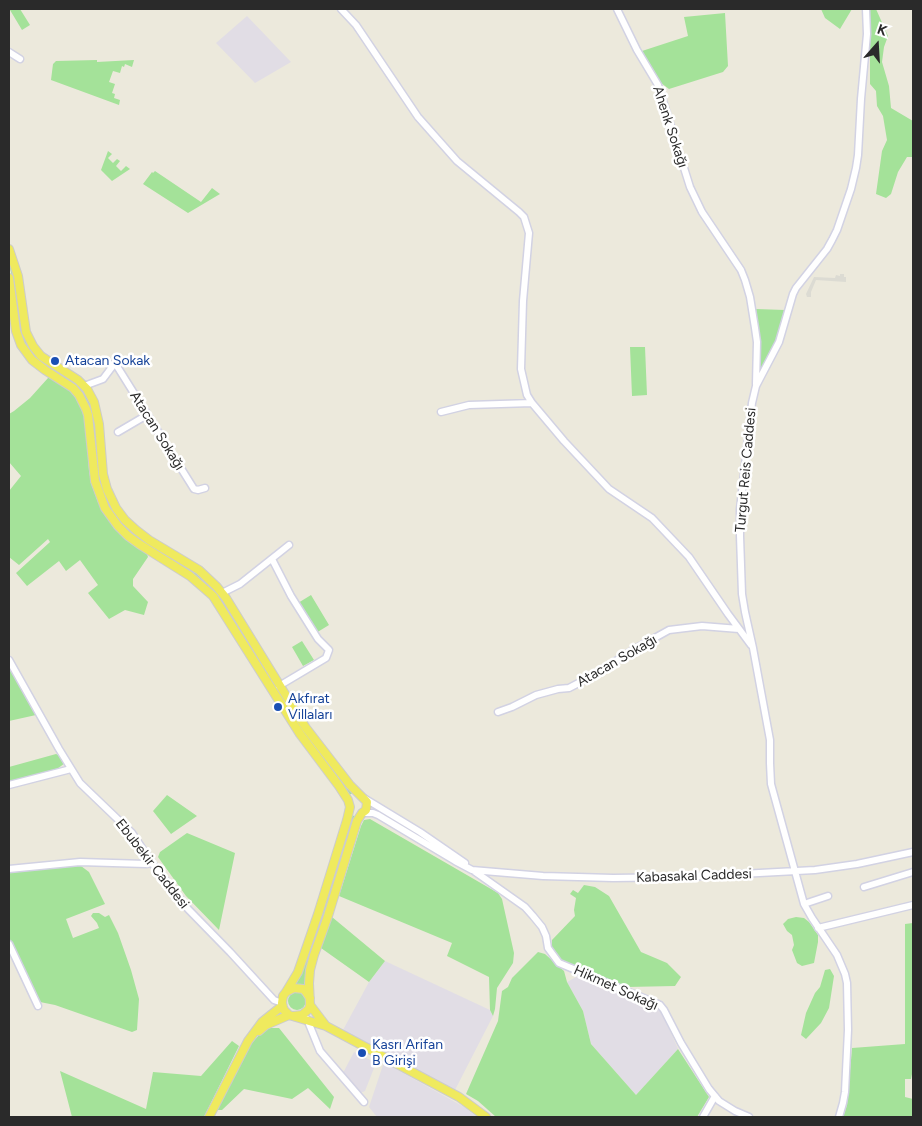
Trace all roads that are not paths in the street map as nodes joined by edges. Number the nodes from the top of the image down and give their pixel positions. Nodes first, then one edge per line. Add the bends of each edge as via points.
1 (341, 9) edge
2 (617, 9) edge
3 (866, 9) edge
4 (9, 52) edge
5 (20, 59) dead end
6 (9, 249) edge
7 (9, 278) edge
8 (84, 386) junction
9 (756, 386) junction
10 (532, 403) junction
11 (441, 412) dead end
12 (147, 415) junction
13 (118, 432) dead end
14 (205, 488) dead end
15 (289, 545) dead end
16 (272, 559) junction
17 (222, 593) junction
18 (739, 629) junction
19 (753, 648) junction
20 (9, 660) edge
21 (279, 686) junction
22 (498, 712) dead end
23 (72, 769) junction
24 (9, 785) edge
25 (363, 798) junction
26 (350, 807) junction
27 (362, 814) junction
28 (913, 852) edge
29 (152, 863) junction
30 (9, 868) edge
31 (472, 870) junction
32 (796, 871) junction
33 (913, 872) edge
34 (864, 886) dead end
35 (828, 896) dead end
36 (804, 904) junction
37 (913, 905) edge
38 (818, 928) junction
39 (9, 944) edge
40 (286, 992) junction
41 (310, 1002) junction
42 (282, 1004) junction
43 (38, 1006) dead end
44 (291, 1015) junction
45 (307, 1019) junction
46 (326, 1026) junction
47 (248, 1041) junction
48 (715, 1096) junction
49 (364, 1102) dead end
50 (209, 1117) edge
51 (486, 1117) edge
52 (703, 1117) edge
53 (749, 1117) edge
54 (839, 1117) edge

1 - 10 street via 356,25 418,116 457,161 524,218 529,233 521,369
2 - 9 street, Ahenk Sokağı via 658,85 690,188 745,280 757,342
3 - 9 street, Turgut Reis Caddesi via 858,155 851,189 832,240 793,294 779,342
4 - 5 street
6 - 8 main road via 18,276 26,332 33,346 41,356
7 - 26 main road via 21,345 44,370 73,388 86,408 95,481 104,508 128,536 190,576 213,596 300,734 346,796
8 - 12 street, Atacan Sokağı via 103,379 115,364
8 - 17 main road via 97,414 103,474 116,508 136,530 199,570
9 - 19 street, Turgut Reis Caddesi via 742,490 740,536 744,612
10 - 11 street via 469,405
10 - 18 street via 609,489 652,518 689,557
12 - 13 street
12 - 14 street, Atacan Sokağı via 194,488
15 - 16 street
16 - 17 street via 240,584
16 - 21 street via 318,639 329,650 326,658
17 - 21 main road
18 - 19 street
18 - 22 street, Atacan Sokağı via 702,626 669,630 569,688 536,695
19 - 32 street, Turgut Reis Caddesi via 770,740 772,784
20 - 23 street, Ebubekir Caddesi
21 - 25 main road via 306,728
23 - 24 street
23 - 29 street, Ebubekir Caddesi via 80,783 132,833
25 - 26 main road via 352,799
25 - 27 main road via 367,807
25 - 31 street, Hikmet Sokağı via 420,832
26 - 27 main road via 354,813
26 - 40 main road via 298,972
27 - 31 street, Hikmet Sokağı via 373,812
27 - 41 main road via 314,955 310,970
28 - 32 street, Kabasakal Caddesi via 838,867
29 - 30 street via 80,862
29 - 42 street, Ebubekir Caddesi via 188,909 274,1000
31 - 32 street, Kabasakal Caddesi via 613,878
31 - 48 street, Hikmet Sokağı via 525,907 542,927 548,948 559,963 660,1005
32 - 36 street, Turgut Reis Caddesi
33 - 34 street
35 - 36 street
36 - 38 street, Turgut Reis Caddesi
37 - 38 street
38 - 54 street, Turgut Reis Caddesi via 837,955 847,982 845,1092
39 - 43 street
40 - 41 main road via 294,988 303,989
40 - 42 main road
41 - 44 main road via 309,1009 302,1015
41 - 46 main road
42 - 44 main road
42 - 47 main road via 262,1022
44 - 45 main road
44 - 47 main road via 262,1028
45 - 46 main road
45 - 49 street via 320,1051
46 - 51 main road via 459,1097
47 - 50 main road
48 - 52 street
48 - 53 street, Hikmet Sokağı

